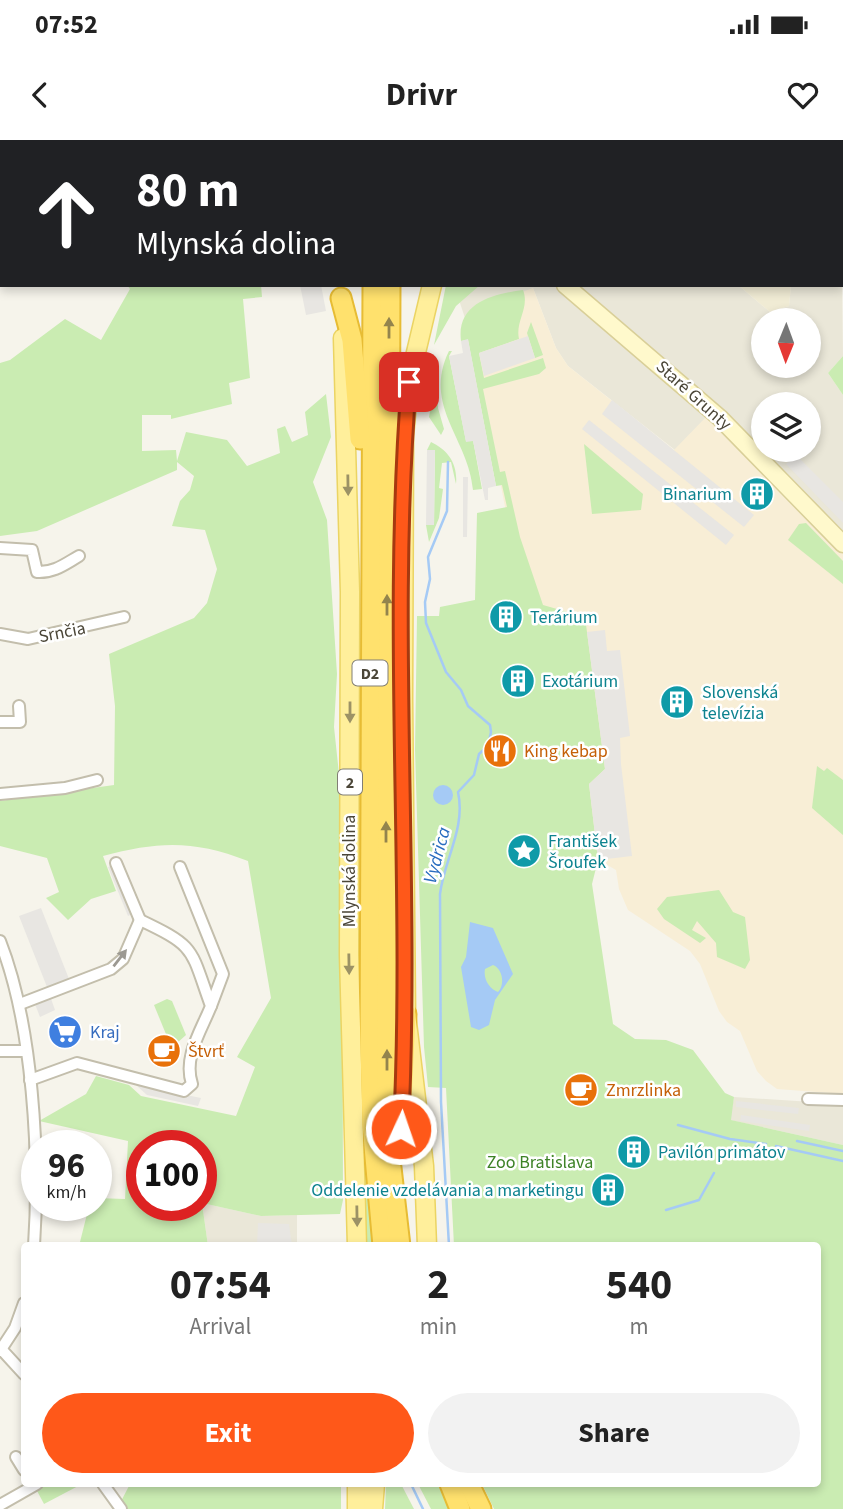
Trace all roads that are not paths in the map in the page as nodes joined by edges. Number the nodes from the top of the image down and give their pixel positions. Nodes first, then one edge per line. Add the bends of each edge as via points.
1 (373, 287) edge
2 (390, 287) edge
3 (432, 287) edge
4 (567, 287) edge
5 (340, 292) edge
6 (843, 544) edge
7 (0, 548) edge
8 (79, 556) dead end
9 (370, 561) junction
10 (124, 617) dead end
11 (0, 634) edge
12 (19, 706) dead end
13 (0, 722) edge
14 (97, 780) dead end
15 (0, 794) edge
16 (116, 863) dead end
17 (180, 867) dead end
18 (139, 920) junction
19 (0, 941) edge
20 (20, 1004) junction
21 (211, 1006) junction
22 (406, 1014) junction
23 (0, 1051) edge
24 (26, 1051) junction
25 (30, 1080) junction
26 (808, 1099) dead end
27 (843, 1100) edge
28 (397, 1226) junction
29 (34, 1242) edge
30 (357, 1242) edge
31 (383, 1242) edge
32 (399, 1242) edge
33 (427, 1242) edge
34 (21, 1309) edge
35 (1, 1350) edge
36 (21, 1371) edge
37 (16, 1457) dead end
38 (21, 1465) edge
39 (30, 1487) edge
40 (105, 1487) edge
41 (357, 1487) edge
42 (375, 1487) edge
43 (451, 1487) edge
44 (470, 1487) edge
45 (0, 1506) edge
46 (121, 1509) edge
47 (357, 1509) edge
48 (373, 1509) edge
49 (460, 1509) edge
50 (481, 1509) edge

1 - 9 highway, D2
28 -> 2 highway, D2 via 387,1085
3 - 22 main road via 409,382 404,436
4 - 6 street, Staré Grunty via 720,418
5 - 9 highway via 352,340
5 -> 30 main road, Mlynská dolina / 2 via 350,592 349,955
7 - 8 street via 32,550 37,572 54,571
9 - 31 highway, D2 via 370,1048
10 - 11 street, Srnčia via 28,639
12 - 13 street via 20,722
14 - 15 street
16 - 18 street
17 - 21 street via 223,974
20 -> 18 street via 111,969 123,959
18 - 21 street via 180,939 192,952
19 - 20 street
20 - 24 street
21 - 25 street via 189,1059 192,1084 184,1091 77,1063
22 - 28 highway
22 - 33 main road via 424,1166
23 - 24 street
24 - 25 street
25 - 29 street
26 - 27 street
28 - 32 highway, D2
34 - 35 street
35 - 36 street
37 - 38 street
39 - 45 street
40 - 46 street
41 - 47 main road
42 - 48 main road
43 - 49 highway
44 - 50 highway

